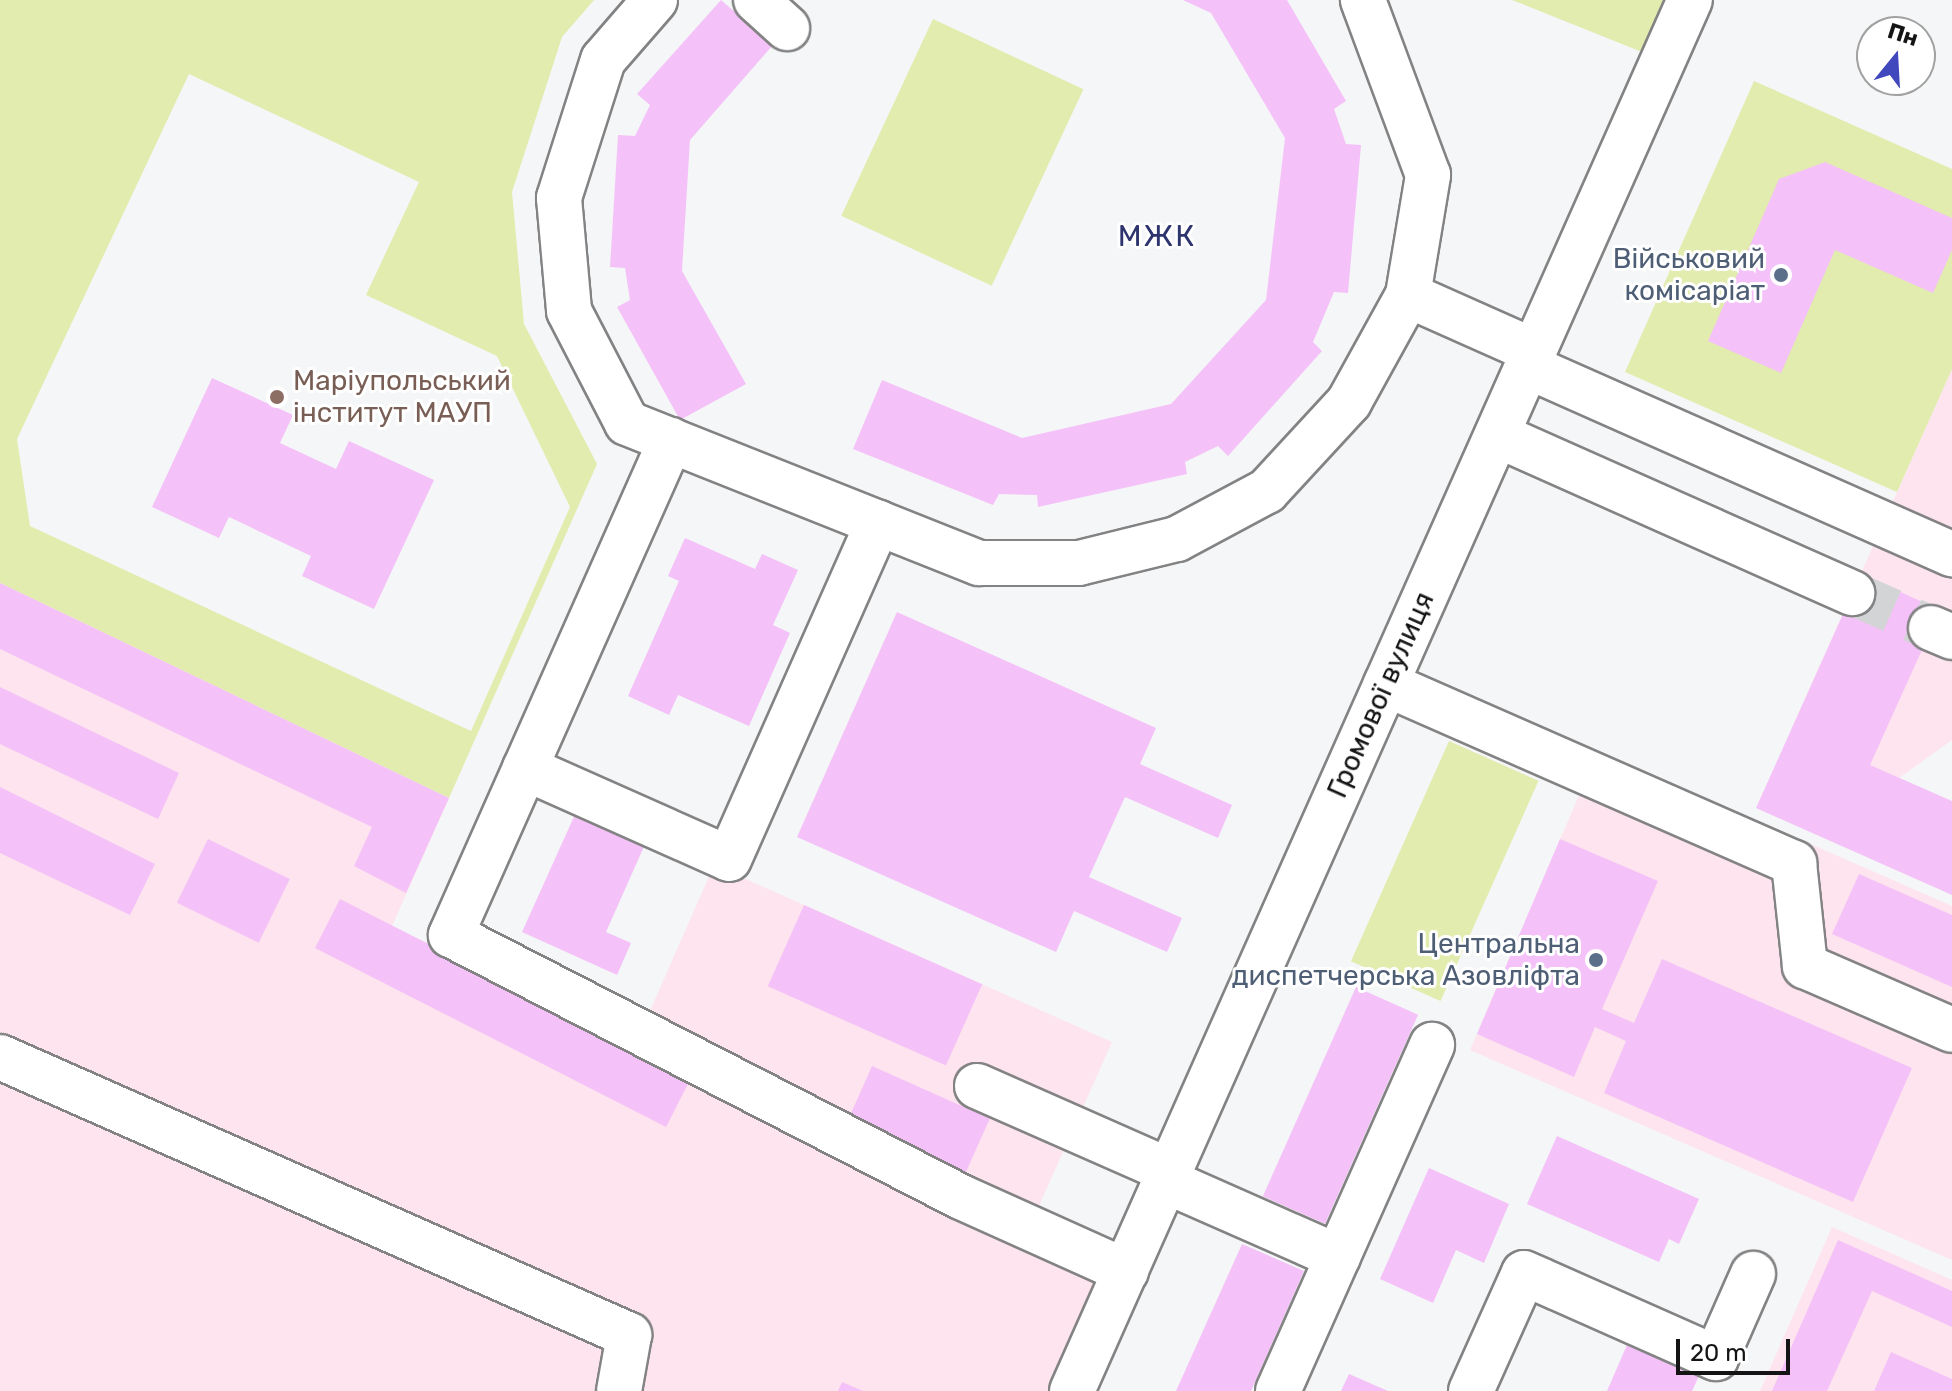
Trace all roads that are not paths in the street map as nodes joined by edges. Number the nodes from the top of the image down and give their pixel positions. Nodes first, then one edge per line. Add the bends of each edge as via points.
1 (655, 0) edge
2 (1363, 0) edge
3 (1690, 0) edge
4 (1408, 295) junction
5 (1530, 359) junction
6 (1497, 435) junction
7 (671, 440) junction
8 (878, 522) junction
9 (1952, 554) edge
10 (1852, 593) tunnel mouth
11 (1386, 684) junction
12 (525, 768) junction
13 (1952, 1030) edge
14 (1432, 1045) dead end
15 (0, 1057) edge
16 (977, 1086) dead end
17 (1168, 1176) junction
18 (1338, 1257) junction
19 (1126, 1271) junction
20 (1753, 1274) dead end
21 (619, 1391) edge
22 (1072, 1391) edge
23 (1278, 1391) edge
24 (1471, 1391) edge

1 - 7 street via 603,60 559,198 569,311 627,423
2 - 4 street via 1428,175
3 - 5 street, Громової вулиця
4 - 5 street
4 - 8 street via 1349,402 1267,491 1177,539 1079,563 979,563
5 - 6 street, Громової вулиця
5 - 9 street
6 - 10 street
6 - 11 street, Громової вулиця
7 - 8 street
7 - 12 street
8 - 12 street via 729,859
11 - 13 street via 1794,863 1805,966
11 - 17 street, Громової вулиця
12 - 19 street via 451,935 961,1197
14 - 18 street
15 - 21 street via 629,1335
16 - 17 street
17 - 18 street
17 - 19 street, Громової вулиця
18 - 23 street
19 - 22 street, Громової вулиця
20 - 24 street via 1716,1358 1524,1273

